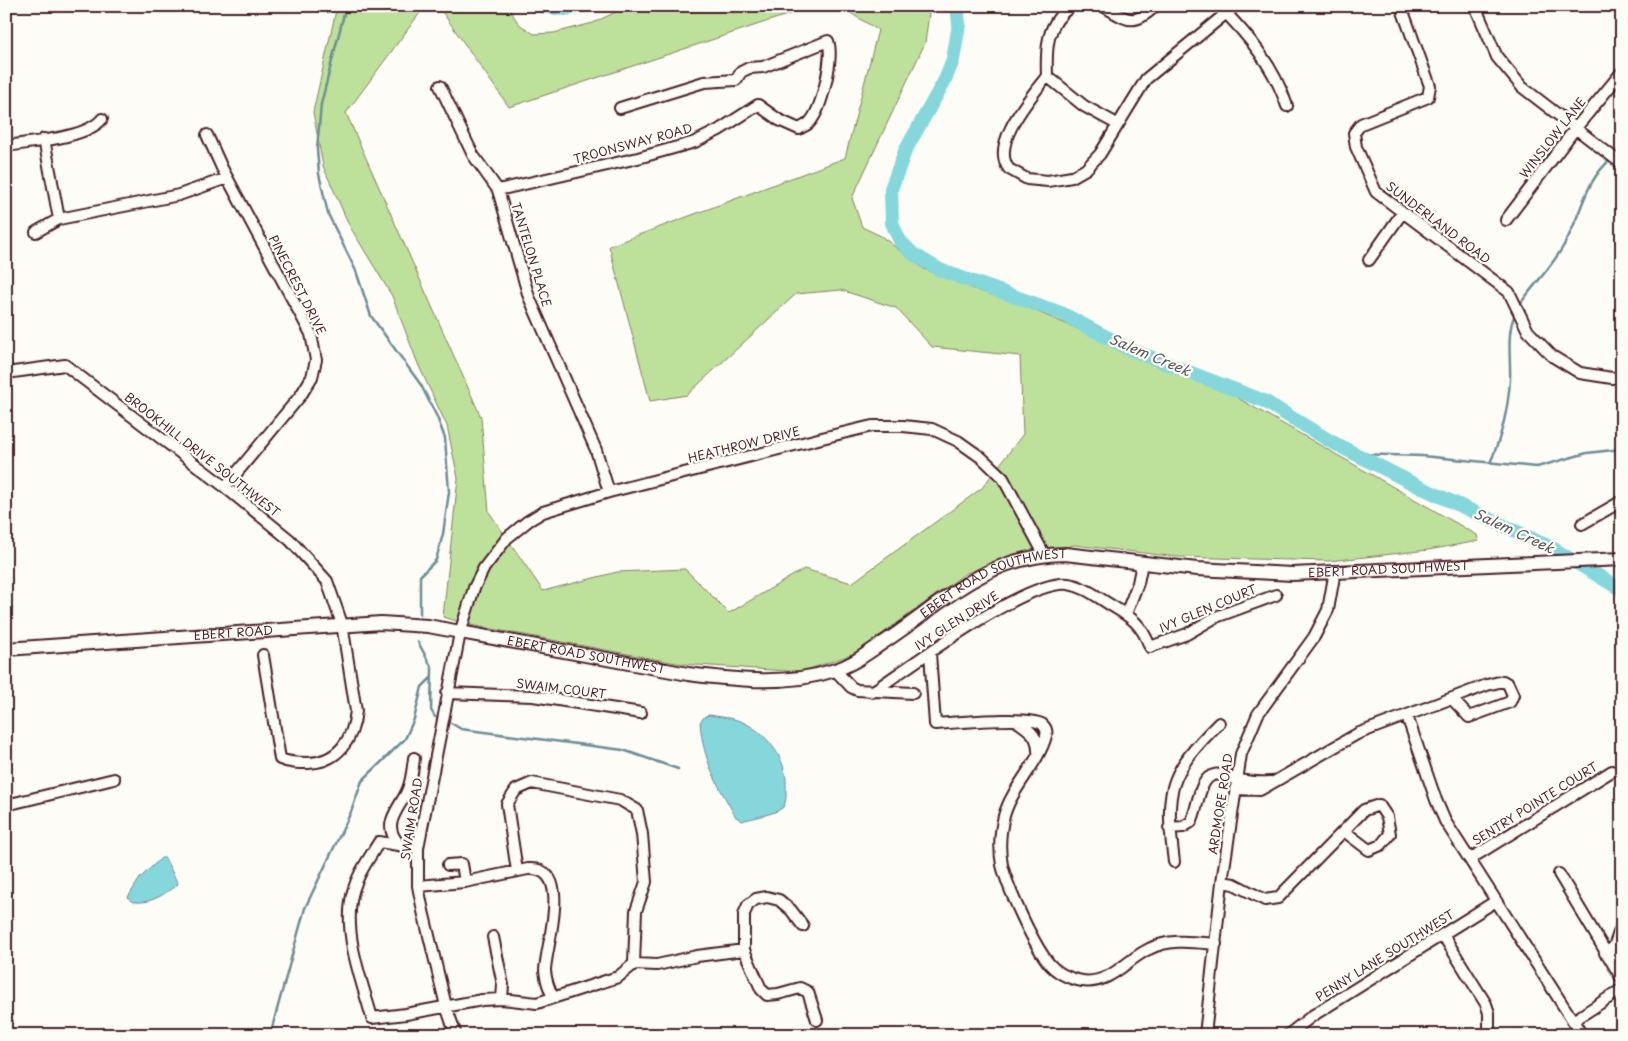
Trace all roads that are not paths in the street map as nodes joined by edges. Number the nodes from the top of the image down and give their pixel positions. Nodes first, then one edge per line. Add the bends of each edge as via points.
1 (1071, 6) edge
2 (1103, 6) edge
3 (1155, 6) edge
4 (1235, 6) edge
5 (1400, 6) edge
6 (1475, 6) edge
7 (1222, 10) edge
8 (1622, 72) edge
9 (1047, 76) junction
10 (440, 86) dead end
11 (1287, 106) dead end
12 (620, 108) dead end
13 (102, 119) dead end
14 (1117, 124) junction
15 (1575, 129) junction
16 (207, 135) dead end
17 (44, 139) junction
18 (6, 146) edge
19 (1622, 164) edge
20 (226, 178) junction
21 (498, 190) junction
22 (1402, 213) junction
23 (59, 219) junction
24 (1506, 220) dead end
25 (36, 232) dead end
26 (1369, 260) dead end
27 (6, 373) edge
28 (1622, 377) edge
29 (225, 487) junction
30 (609, 492) junction
31 (1622, 501) edge
32 (1582, 524) dead end
33 (1044, 554) junction
34 (1622, 559) edge
35 (1142, 563) junction
36 (1335, 571) junction
37 (1276, 595) dead end
38 (1126, 614) junction
39 (342, 624) junction
40 (460, 633) junction
41 (1150, 647) joint
42 (6, 649) edge
43 (930, 653) junction
44 (263, 655) dead end
45 (453, 663) joint
46 (835, 670) junction
47 (872, 692) junction
48 (447, 693) junction
49 (913, 694) dead end
50 (1452, 699) junction
51 (641, 713) dead end
52 (1407, 716) junction
53 (1219, 723) dead end
54 (414, 758) dead end
55 (1612, 771) dead end
56 (114, 780) dead end
57 (1235, 784) junction
58 (6, 805) edge
59 (1170, 828) junction
60 (1344, 831) junction
61 (401, 846) junction
62 (418, 848) junction
63 (1470, 859) junction
64 (1174, 862) dead end
65 (448, 865) dead end
66 (517, 871) junction
67 (1559, 874) dead end
68 (465, 882) junction
69 (1222, 882) junction
70 (418, 886) junction
71 (1496, 900) junction
72 (1622, 924) edge
73 (803, 926) dead end
74 (1442, 935) junction
75 (493, 937) dead end
76 (1216, 944) junction
77 (744, 950) junction
78 (1605, 953) junction
79 (634, 964) junction
80 (1622, 979) edge
81 (1622, 989) edge
82 (553, 997) junction
83 (502, 999) junction
84 (446, 1006) junction
85 (817, 1020) dead end
86 (1572, 1021) junction
87 (456, 1035) edge
88 (1205, 1035) edge
89 (1288, 1035) edge
90 (1489, 1035) edge
91 (1582, 1035) edge

1 - 9 street via 1050,32
2 - 3 street via 1132,21
4 - 7 street
5 - 22 street, SUNDERLAND ROAD via 1430,86 1428,97 1361,124 1354,134 1356,147 1376,192
6 - 15 street via 1497,56 1522,87
7 - 11 street via 1258,48 1282,89
7 - 14 street via 1146,79
8 - 15 street, WINSLOW LANE
9 - 14 street via 1084,106
9 - 14 street via 1010,130 1004,156 1009,169 1034,180 1062,180 1078,175 1094,162
10 - 21 street, TANTELON PLACE via 473,155
12 - 21 street, TROONSWAY ROAD via 704,82 736,80 749,68 762,67 828,41 831,48 824,92 810,123 799,129 758,105 695,142
13 - 17 street via 85,131
15 - 19 street
15 - 24 street, WINSLOW LANE
16 - 20 street, PINECREST DRIVE
17 - 18 street
17 - 23 street
20 - 23 street via 179,195
20 - 29 street, PINECREST DRIVE via 311,334 316,360 312,377 301,395
21 - 30 street, TANTELON PLACE via 529,297 596,450
22 - 26 street
22 - 28 street, SUNDERLAND ROAD via 1509,292 1528,330 1552,356 1580,372
23 - 25 street
27 - 29 street, BROOKHILL DRIVE SOUTHWEST via 65,365
29 - 39 street, BROOKHILL DRIVE SOUTHWEST via 290,540 327,581
30 - 33 street, HEATHROW DRIVE via 872,426 932,429 958,441 1003,478
30 - 40 street, HEATHROW DRIVE via 543,512 507,538 484,568 474,588
31 - 32 street
33 - 35 main road, EBERT ROAD SOUTHWEST
33 - 46 main road, EBERT ROAD SOUTHWEST via 1006,563 982,574 890,639
34 - 36 main road, EBERT ROAD SOUTHWEST
35 - 36 main road, EBERT ROAD SOUTHWEST via 1250,573
35 - 38 street
36 - 57 street, ARDMORE ROAD via 1328,610 1314,637 1258,714 1247,735
37 - 41 street, IVY GLEN COURT via 1216,617 1187,634
38 - 41 street, IVY GLEN DRIVE via 1136,620
38 - 43 street, IVY GLEN DRIVE via 1077,586 1056,585 1011,600
39 - 40 main road, EBERT ROAD via 381,622 428,626
39 - 42 main road, EBERT ROAD
39 - 44 street, BROOKHILL DRIVE SOUTHWEST via 356,718 346,745 334,756 318,762 297,763 280,759
40 - 45 street, HEATHROW DRIVE
40 - 46 main road, EBERT ROAD SOUTHWEST via 729,680 777,681
43 - 47 street, IVY GLEN DRIVE
43 - 76 street via 935,724 1002,719 1018,722 1037,740 1038,752 1004,815 1000,848 1002,865 1016,904 1047,961 1067,977 1084,981 1116,972 1148,949 1165,942
45 - 48 street, SWAIM ROAD
46 - 47 street via 851,687
47 - 49 street
48 - 51 street, SWAIM COURT via 532,696
48 - 62 street, SWAIM ROAD
50 - 50 street via 1502,681 1508,684 1513,695 1510,702 1469,717
50 - 52 street
52 - 57 street via 1357,734 1271,782
52 - 63 street via 1445,821
53 - 59 street via 1201,740 1171,787 1168,804
54 - 61 street via 409,788 394,813 391,826
55 - 63 street, SENTRY POINTE COURT
56 - 58 street
57 - 59 street via 1223,773 1212,775 1201,788 1191,822 1183,827
57 - 69 street, ARDMORE ROAD
59 - 64 street
60 - 60 street via 1364,810 1379,806 1390,834 1381,845 1369,850
60 - 69 street via 1278,898 1265,900 1234,884
61 - 62 street
61 - 84 street via 379,842 359,876 351,900 351,939 372,1018
62 - 70 street, SWAIM ROAD
63 - 71 street
65 - 68 street via 462,864
66 - 68 street
66 - 79 street via 507,804 522,786 532,783 562,788 620,800 635,808 640,817 646,882 636,911
66 - 82 street via 538,869 544,872 551,884 555,907 545,972
67 - 78 street
68 - 70 street
69 - 76 street, ARDMORE ROAD
70 - 84 street, SWAIM ROAD
71 - 74 street, PENNY LANE SOUTHWEST
71 - 86 street
72 - 78 street via 1614,947
73 - 77 street via 792,910 779,900 768,897 756,899 744,914
74 - 89 street, PENNY LANE SOUTHWEST via 1312,1016
74 - 90 street via 1486,1004
75 - 83 street via 503,985
76 - 88 street, ARDMORE ROAD
77 - 79 street via 657,965
77 - 85 street via 760,989 767,994 800,988 808,992
78 - 80 street
79 - 82 street via 618,977
81 - 86 street
82 - 83 street via 537,1003
83 - 84 street
84 - 87 street, SWAIM ROAD
86 - 91 street

